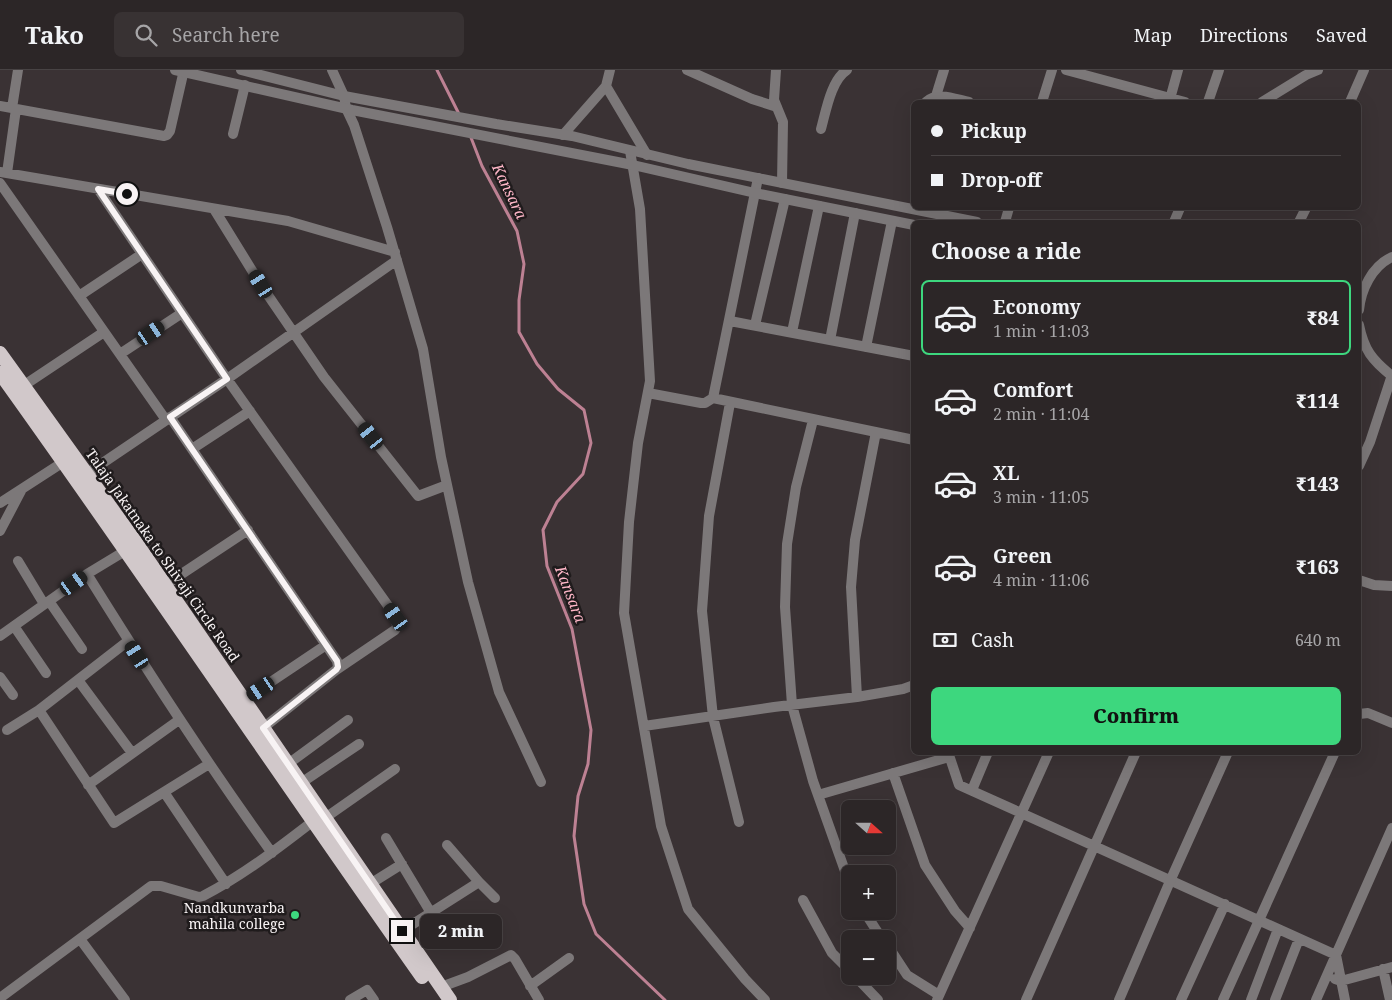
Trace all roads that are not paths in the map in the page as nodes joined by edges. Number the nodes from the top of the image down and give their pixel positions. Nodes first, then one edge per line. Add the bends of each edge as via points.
1 (18, 70) edge
2 (241, 70) edge
3 (332, 70) edge
4 (610, 70) edge
5 (687, 70) edge
6 (776, 70) edge
7 (847, 70) edge
8 (944, 70) edge
9 (1052, 70) edge
10 (1066, 70) edge
11 (1178, 70) edge
12 (1219, 70) edge
13 (1318, 70) edge
14 (1364, 70) edge
15 (181, 71) edge
16 (244, 85) junction
17 (606, 86) junction
18 (344, 96) junction
19 (936, 96) junction
20 (1170, 99) junction
21 (929, 100) edge
22 (958, 100) edge
23 (1043, 100) edge
24 (1175, 100) edge
25 (1209, 100) edge
26 (1265, 100) edge
27 (1351, 100) edge
28 (0, 106) edge
29 (777, 107) junction
30 (346, 108) junction
31 (14, 109) junction
32 (821, 129) dead end
33 (233, 134) dead end
34 (563, 135) junction
35 (630, 151) junction
36 (647, 155) junction
37 (633, 165) junction
38 (3, 172) edge
39 (758, 178) junction
40 (0, 183) edge
41 (782, 183) junction
42 (98, 189) junction
43 (755, 193) junction
44 (785, 199) junction
45 (818, 206) junction
46 (911, 207) edge
47 (214, 209) junction
48 (925, 210) edge
49 (855, 213) junction
50 (968, 220) edge
51 (892, 221) junction
52 (911, 224) edge
53 (142, 254) junction
54 (396, 256) junction
55 (1392, 257) edge
56 (1361, 295) edge
57 (79, 296) junction
58 (182, 312) junction
59 (730, 320) junction
60 (755, 325) junction
61 (104, 332) junction
62 (792, 332) junction
63 (294, 333) junction
64 (1361, 336) edge
65 (830, 340) junction
66 (866, 347) junction
67 (0, 353) edge
68 (120, 354) junction
69 (911, 355) edge
70 (1392, 376) edge
71 (2, 379) edge
72 (227, 379) junction
73 (23, 386) junction
74 (648, 393) junction
75 (714, 398) junction
76 (730, 403) junction
77 (250, 411) junction
78 (168, 419) junction
79 (813, 420) junction
80 (876, 432) junction
81 (911, 439) edge
82 (192, 449) junction
83 (69, 459) junction
84 (1361, 462) edge
85 (82, 478) junction
86 (447, 485) junction
87 (21, 490) junction
88 (2, 499) edge
89 (248, 530) junction
90 (0, 531) edge
91 (125, 551) junction
92 (18, 561) dead end
93 (87, 574) junction
94 (1361, 581) edge
95 (165, 585) junction
96 (1392, 586) edge
97 (47, 603) junction
98 (14, 626) junction
99 (0, 636) edge
100 (128, 641) junction
101 (326, 645) junction
102 (82, 650) dead end
103 (336, 670) junction
104 (46, 673) dead end
105 (0, 677) edge
106 (78, 680) junction
107 (911, 686) edge
108 (12, 695) dead end
109 (857, 697) junction
110 (244, 700) junction
111 (792, 705) junction
112 (39, 710) junction
113 (1361, 713) edge
114 (713, 717) junction
115 (179, 720) junction
116 (348, 720) dead end
117 (1392, 723) edge
118 (644, 726) junction
119 (263, 728) junction
120 (7, 730) dead end
121 (359, 744) dead end
122 (132, 754) junction
123 (948, 755) edge
124 (987, 755) edge
125 (1048, 755) edge
126 (1135, 755) edge
127 (1227, 755) edge
128 (1334, 755) edge
129 (209, 764) junction
130 (288, 764) junction
131 (395, 769) dead end
132 (892, 773) junction
133 (541, 782) dead end
134 (300, 783) junction
135 (88, 785) junction
136 (972, 790) junction
137 (164, 792) junction
138 (818, 795) junction
139 (1022, 813) junction
140 (319, 820) junction
141 (739, 822) dead end
142 (1392, 828) edge
143 (386, 838) dead end
144 (448, 845) dead end
145 (1095, 845) junction
146 (272, 853) junction
147 (402, 864) junction
148 (843, 865) edge
149 (1171, 879) junction
150 (479, 882) junction
151 (226, 884) junction
152 (370, 884) junction
153 (495, 898) dead end
154 (803, 900) dead end
155 (1225, 904) junction
156 (431, 913) junction
157 (1259, 920) junction
158 (970, 928) junction
159 (1278, 929) junction
160 (402, 931) junction
161 (80, 938) junction
162 (1299, 938) junction
163 (1336, 955) junction
164 (569, 958) dead end
165 (896, 958) edge
166 (841, 962) edge
167 (1388, 968) edge
168 (1327, 976) junction
169 (1341, 981) junction
170 (864, 985) edge
171 (530, 986) junction
172 (440, 994) edge
173 (0, 998) edge
174 (938, 998) edge
175 (125, 1000) edge
176 (350, 1000) edge
177 (374, 1000) edge
178 (450, 1000) edge
179 (539, 1000) edge
180 (765, 1000) edge
181 (878, 1000) edge
182 (1026, 1000) edge
183 (1119, 1000) edge
184 (1181, 1000) edge
185 (1223, 1000) edge
186 (1251, 1000) edge
187 (1275, 1000) edge
188 (1316, 1000) edge
189 (1345, 1000) edge
190 (1390, 1000) edge

1 - 31 street
2 - 18 street
3 - 18 street
4 - 17 street
5 - 29 street
6 - 29 street via 774,100
7 - 32 street via 836,80
8 - 19 street
9 - 23 street
10 - 20 street
11 - 20 street
12 - 25 street
13 - 26 street
14 - 27 street
15 - 16 street
15 - 31 street via 170,131 164,136
16 - 30 street
16 - 33 street
17 - 34 street
17 - 36 street
18 - 30 street
18 - 34 street
19 - 21 street
19 - 22 street
20 - 24 street
28 - 31 street
29 - 41 street via 783,122
30 - 37 street
30 - 54 street
31 - 38 street
34 - 35 street
35 - 36 street
35 - 37 street
36 - 39 street
37 - 43 street
37 - 74 street via 640,209 650,381
38 - 42 street
39 - 41 street
39 - 43 street
40 - 57 street
41 - 46 street
42 - 47 street
42 - 53 street
43 - 44 street
43 - 59 street
44 - 45 street
44 - 60 street
45 - 49 street
45 - 62 street
47 - 54 street via 288,221
47 - 63 street
48 - 50 street
49 - 51 street
49 - 65 street
51 - 52 street
51 - 66 street
53 - 57 street
53 - 58 street
54 - 63 street
54 - 86 street via 423,349
55 - 56 street via 1371,276
57 - 61 street
58 - 68 street
58 - 72 street
59 - 60 street
59 - 75 street
60 - 62 street
61 - 68 street
61 - 73 street
62 - 65 street
63 - 72 street
63 - 86 street via 324,377 418,496
64 - 70 street via 1374,361
65 - 66 street
66 - 69 street
67 - 73 highway, Talaja Jakatnaka to Shivaji Circle Road
68 - 78 street
70 - 84 street
71 - 83 highway, Talaja Jakatnaka to Shivaji Circle Road
72 - 77 street
72 - 78 street
73 - 83 highway, Talaja Jakatnaka to Shivaji Circle Road
74 - 75 street via 700,403
74 - 118 street via 638,442 629,522 624,612
75 - 76 street
76 - 79 street
76 - 114 street via 709,516 702,611
77 - 82 street
77 - 103 street via 396,617 398,627 395,630
78 - 82 street
78 - 85 street
79 - 80 street
79 - 111 street via 796,487 787,544 785,607
80 - 81 street
80 - 109 street via 855,540 851,586
82 - 89 street
83 - 85 highway, Talaja Jakatnaka to Shivaji Circle Road
83 - 87 street
85 - 91 highway, Talaja Jakatnaka to Shivaji Circle Road
85 - 95 highway, Talaja Jakatnaka to Shivaji Circle Road
86 - 133 street via 468,582 499,692
87 - 88 street
87 - 90 street
89 - 95 street
89 - 101 street
91 - 93 street
91 - 140 highway, Talaja Jakatnaka to Shivaji Circle Road
92 - 97 street
93 - 97 street
93 - 100 street
94 - 96 street
95 - 110 highway, Talaja Jakatnaka to Shivaji Circle Road
97 - 98 street
97 - 102 street
98 - 99 street
98 - 104 street
100 - 106 street
100 - 115 street
101 - 103 street via 337,661
101 - 110 street
103 - 119 street
105 - 108 street
106 - 112 street
106 - 122 street
107 - 109 street
109 - 111 street
110 - 119 highway, Talaja Jakatnaka to Shivaji Circle Road
111 - 114 street
111 - 138 street
112 - 120 street
112 - 135 street
113 - 117 street
114 - 118 street
114 - 141 street
115 - 122 street
115 - 129 street
116 - 130 street
118 - 180 street via 661,826 688,909
119 - 130 highway, Talaja Jakatnaka to Shivaji Circle Road
121 - 134 street
122 - 135 street
123 - 132 street
123 - 136 street via 960,785
124 - 136 street
125 - 139 street
126 - 145 street
127 - 149 street
128 - 157 street
129 - 137 street
129 - 146 street
130 - 134 highway, Talaja Jakatnaka to Shivaji Circle Road
131 - 140 street
132 - 138 street
132 - 158 street via 924,865
134 - 140 highway, Talaja Jakatnaka to Shivaji Circle Road
135 - 137 street via 114,823
136 - 139 street
137 - 151 street
138 - 148 street
139 - 145 street
139 - 158 street
140 - 146 street
140 - 152 highway, Talaja Jakatnaka to Shivaji Circle Road
140 - 172 highway, Talaja Jakatnaka to Shivaji Circle Road
142 - 163 street
143 - 147 street
144 - 150 street
145 - 149 street
145 - 182 street
146 - 151 street
147 - 152 street
147 - 156 street
149 - 155 street
149 - 183 street
150 - 153 street
150 - 156 street
151 - 161 street via 199,897 151,886
152 - 160 highway, Talaja Jakatnaka to Shivaji Circle Road
154 - 166 street via 832,953
155 - 157 street
155 - 184 street
156 - 160 street
157 - 159 street
157 - 185 street
158 - 174 street
159 - 162 street
159 - 186 street
160 - 172 highway, Talaja Jakatnaka to Shivaji Circle Road
161 - 173 street
161 - 175 street
162 - 163 street
162 - 187 street
163 - 168 street
163 - 169 street
164 - 171 street
165 - 174 street via 907,975
167 - 169 street
167 - 190 street
168 - 169 street
168 - 188 street
169 - 189 street
170 - 181 street
171 - 172 street via 511,955
171 - 179 street
172 - 178 highway, Talaja Jakatnaka to Shivaji Circle Road
176 - 177 street via 367,990

